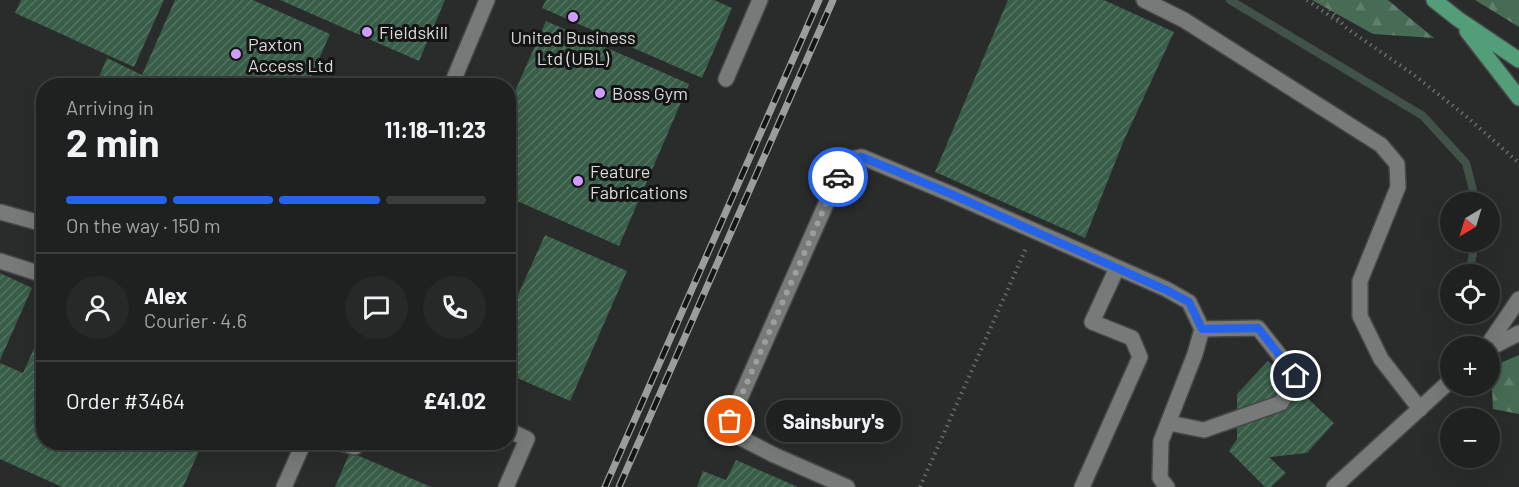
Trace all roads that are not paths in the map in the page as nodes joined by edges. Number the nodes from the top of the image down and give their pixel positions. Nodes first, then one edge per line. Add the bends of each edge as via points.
1 (487, 0) edge
2 (760, 0) edge
3 (1144, 0) edge
4 (1434, 0) edge
5 (1458, 19) junction
6 (1519, 60) edge
7 (454, 78) edge
8 (726, 79) dead end
9 (1519, 98) edge
10 (0, 212) edge
11 (36, 222) edge
12 (0, 261) edge
13 (1117, 268) junction
14 (36, 272) edge
15 (1519, 299) edge
16 (1202, 329) junction
17 (1519, 333) edge
18 (1495, 336) edge
19 (1500, 342) edge
20 (1440, 390) edge
21 (1420, 409) junction
22 (1169, 423) junction
23 (516, 434) edge
24 (300, 450) edge
25 (284, 487) edge
26 (506, 487) edge
27 (847, 487) edge
28 (1082, 487) edge
29 (1167, 487) edge
30 (1334, 487) edge

1 - 7 street
2 - 8 street
3 - 21 street via 1184,20 1381,145 1397,164 1398,187 1360,281 1360,316 1381,358
4 - 5 main road
5 - 6 main road
5 - 9 main road
10 - 11 street
12 - 14 street
13 - 16 street via 1189,302
13 - 27 street via 862,157 849,159 730,421 737,436
13 - 28 street via 1092,322 1132,338 1140,357
15 - 18 street
16 - 22 street
16 - 22 street via 1258,328 1296,376 1281,403 1204,430
17 - 19 street
20 - 21 street
21 - 30 street
22 - 29 street via 1161,441 1160,478
23 - 26 street via 527,439
24 - 25 street

